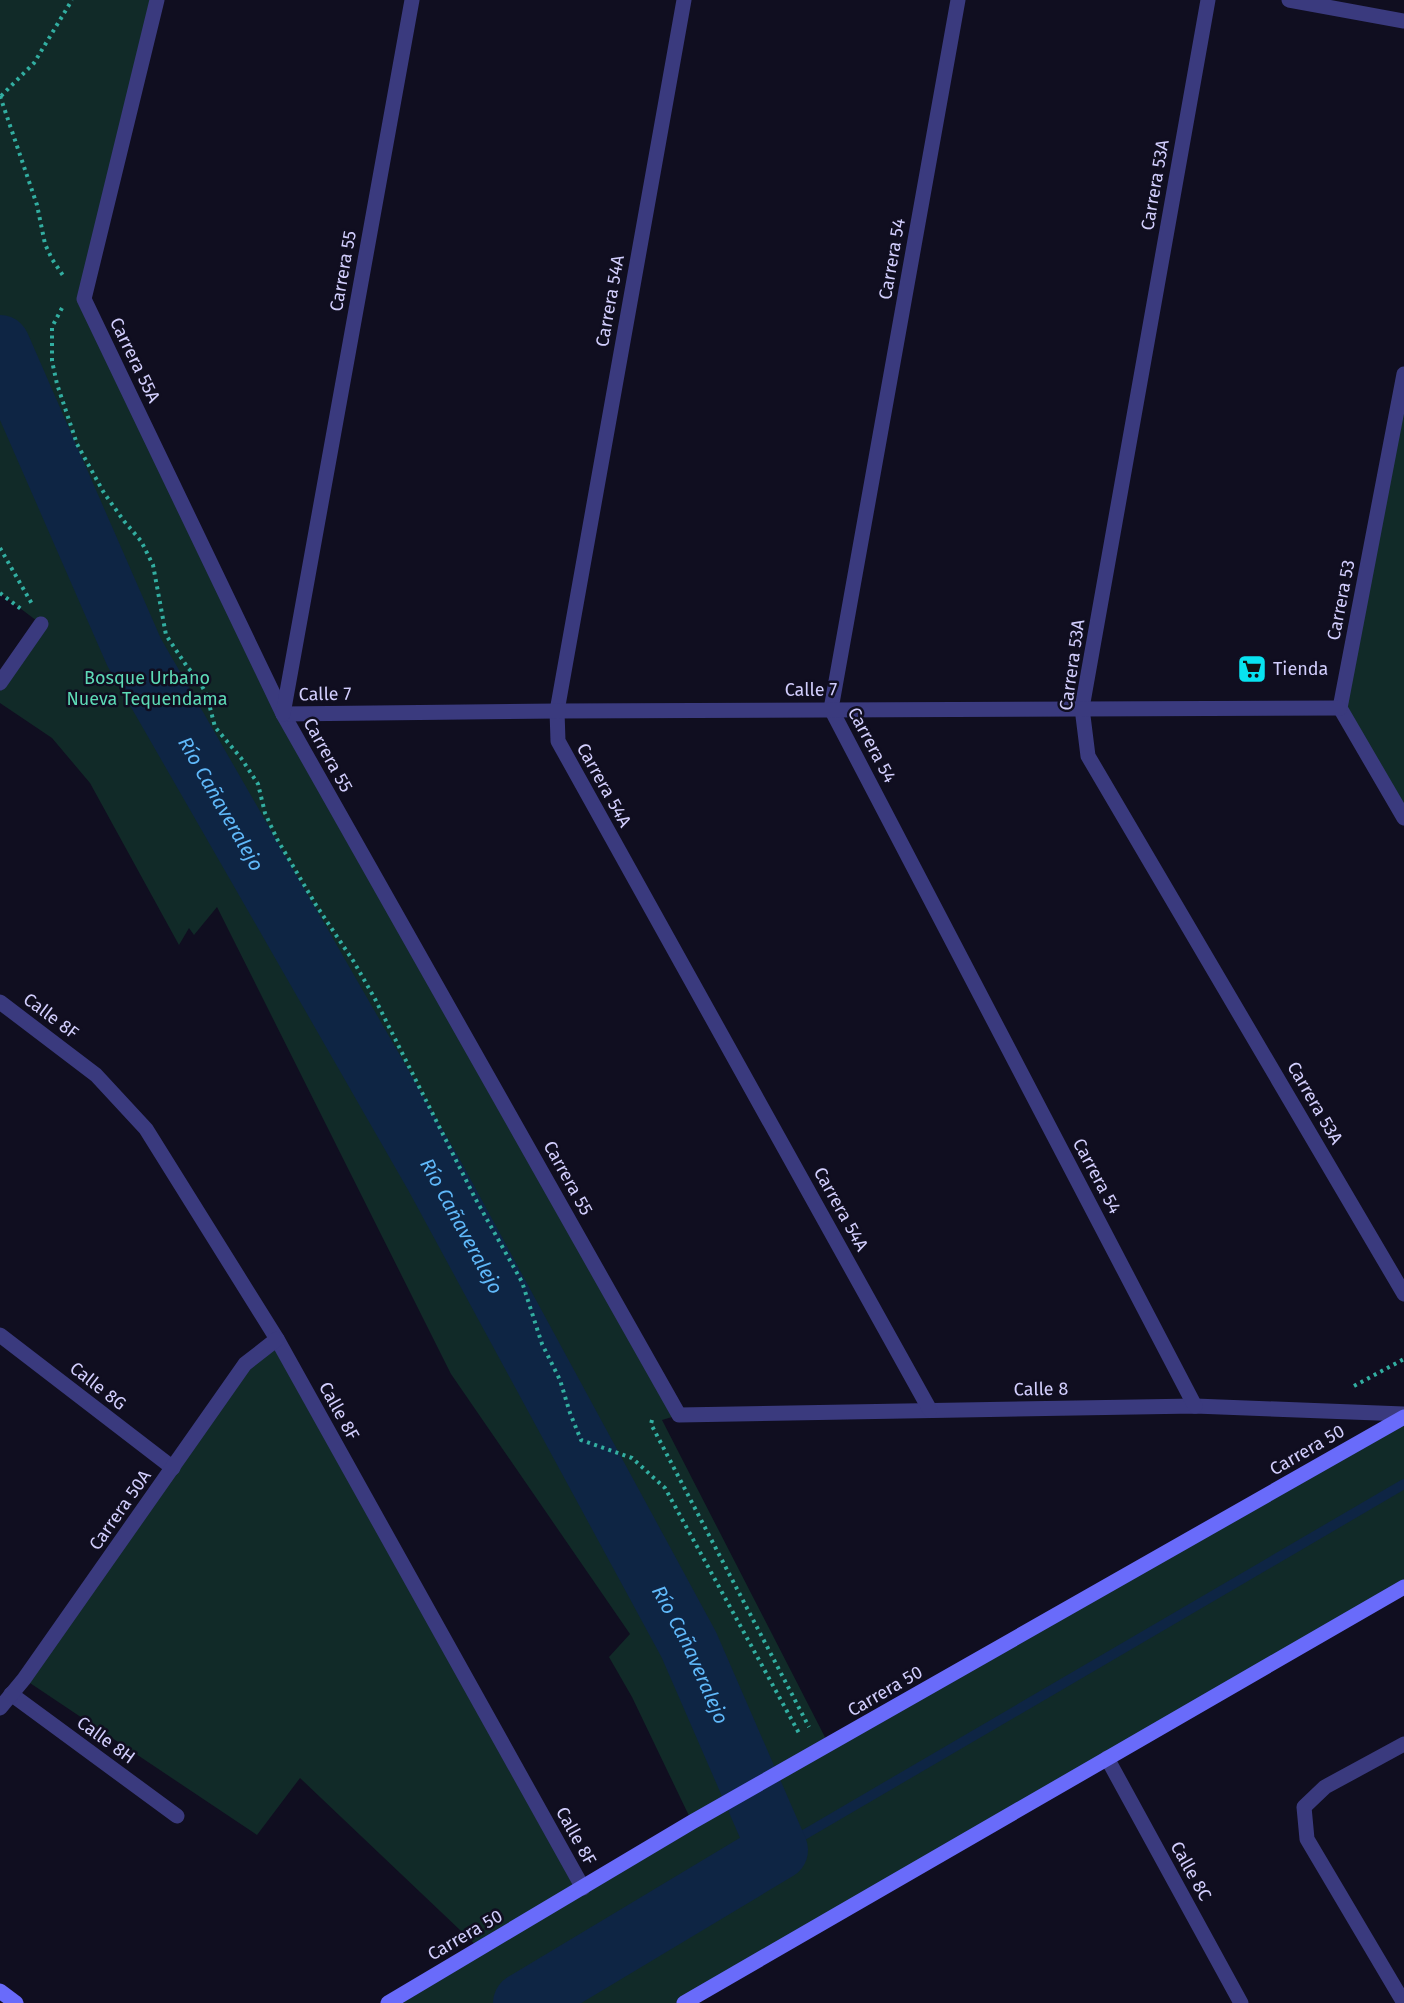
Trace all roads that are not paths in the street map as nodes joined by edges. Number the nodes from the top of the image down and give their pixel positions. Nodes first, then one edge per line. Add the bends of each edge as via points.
1 (157, 0) edge
2 (412, 0) edge
3 (684, 0) edge
4 (958, 0) edge
5 (1208, 0) edge
6 (1289, 0) edge
7 (1404, 21) edge
8 (1404, 374) edge
9 (41, 624) road end
10 (0, 683) edge
11 (1082, 708) junction
12 (1340, 708) junction
13 (831, 709) junction
14 (556, 711) junction
15 (283, 714) junction
16 (1404, 818) edge
17 (0, 1002) edge
18 (1404, 1294) edge
19 (0, 1335) edge
20 (277, 1340) junction
21 (1195, 1406) junction
22 (930, 1410) junction
23 (679, 1414) joint
24 (1404, 1416) edge
25 (173, 1468) junction
26 (1404, 1587) edge
27 (11, 1694) junction
28 (0, 1708) edge
29 (1404, 1744) edge
30 (1107, 1758) junction
31 (177, 1816) dead end
32 (583, 1888) junction
33 (0, 1991) edge
34 (16, 2003) edge
35 (388, 2003) edge
36 (684, 2003) edge
37 (1241, 2003) edge
38 (1404, 2003) edge

1 - 15 street, Carrera 55A via 84,299
2 - 15 street, Carrera 55
3 - 14 street, Carrera 54A
4 - 13 street, Carrera 54
5 - 11 street, Carrera 53A
6 - 7 street
8 - 12 street, Carrera 53
9 - 10 street
11 - 12 street, Calle 7
11 - 13 street, Calle 7
11 - 18 street, Carrera 53A via 1088,756
12 - 16 street
13 - 14 street, Calle 7
13 - 21 street, Carrera 54
14 - 15 street, Calle 7
14 - 22 street, Carrera 54A via 558,741
15 - 23 street, Carrera 55
17 - 20 street, Calle 8F via 96,1075 146,1129
19 - 25 street, Calle 8G
20 - 25 street, Carrera 50A via 245,1364
20 - 32 street, Calle 8F
21 - 22 street, Calle 8
21 - 24 street, Calle 8
22 - 23 street, Calle 8
24 - 32 main road, Carrera 50
25 - 27 street, Carrera 50A
26 - 30 main road
27 - 28 street, Carrera 50A
27 - 31 street, Calle 8H
29 - 38 street via 1325,1787 1304,1807 1307,1839
30 - 36 main road
30 - 37 street, Calle 8C
32 - 35 main road, Carrera 50
33 - 34 main road

